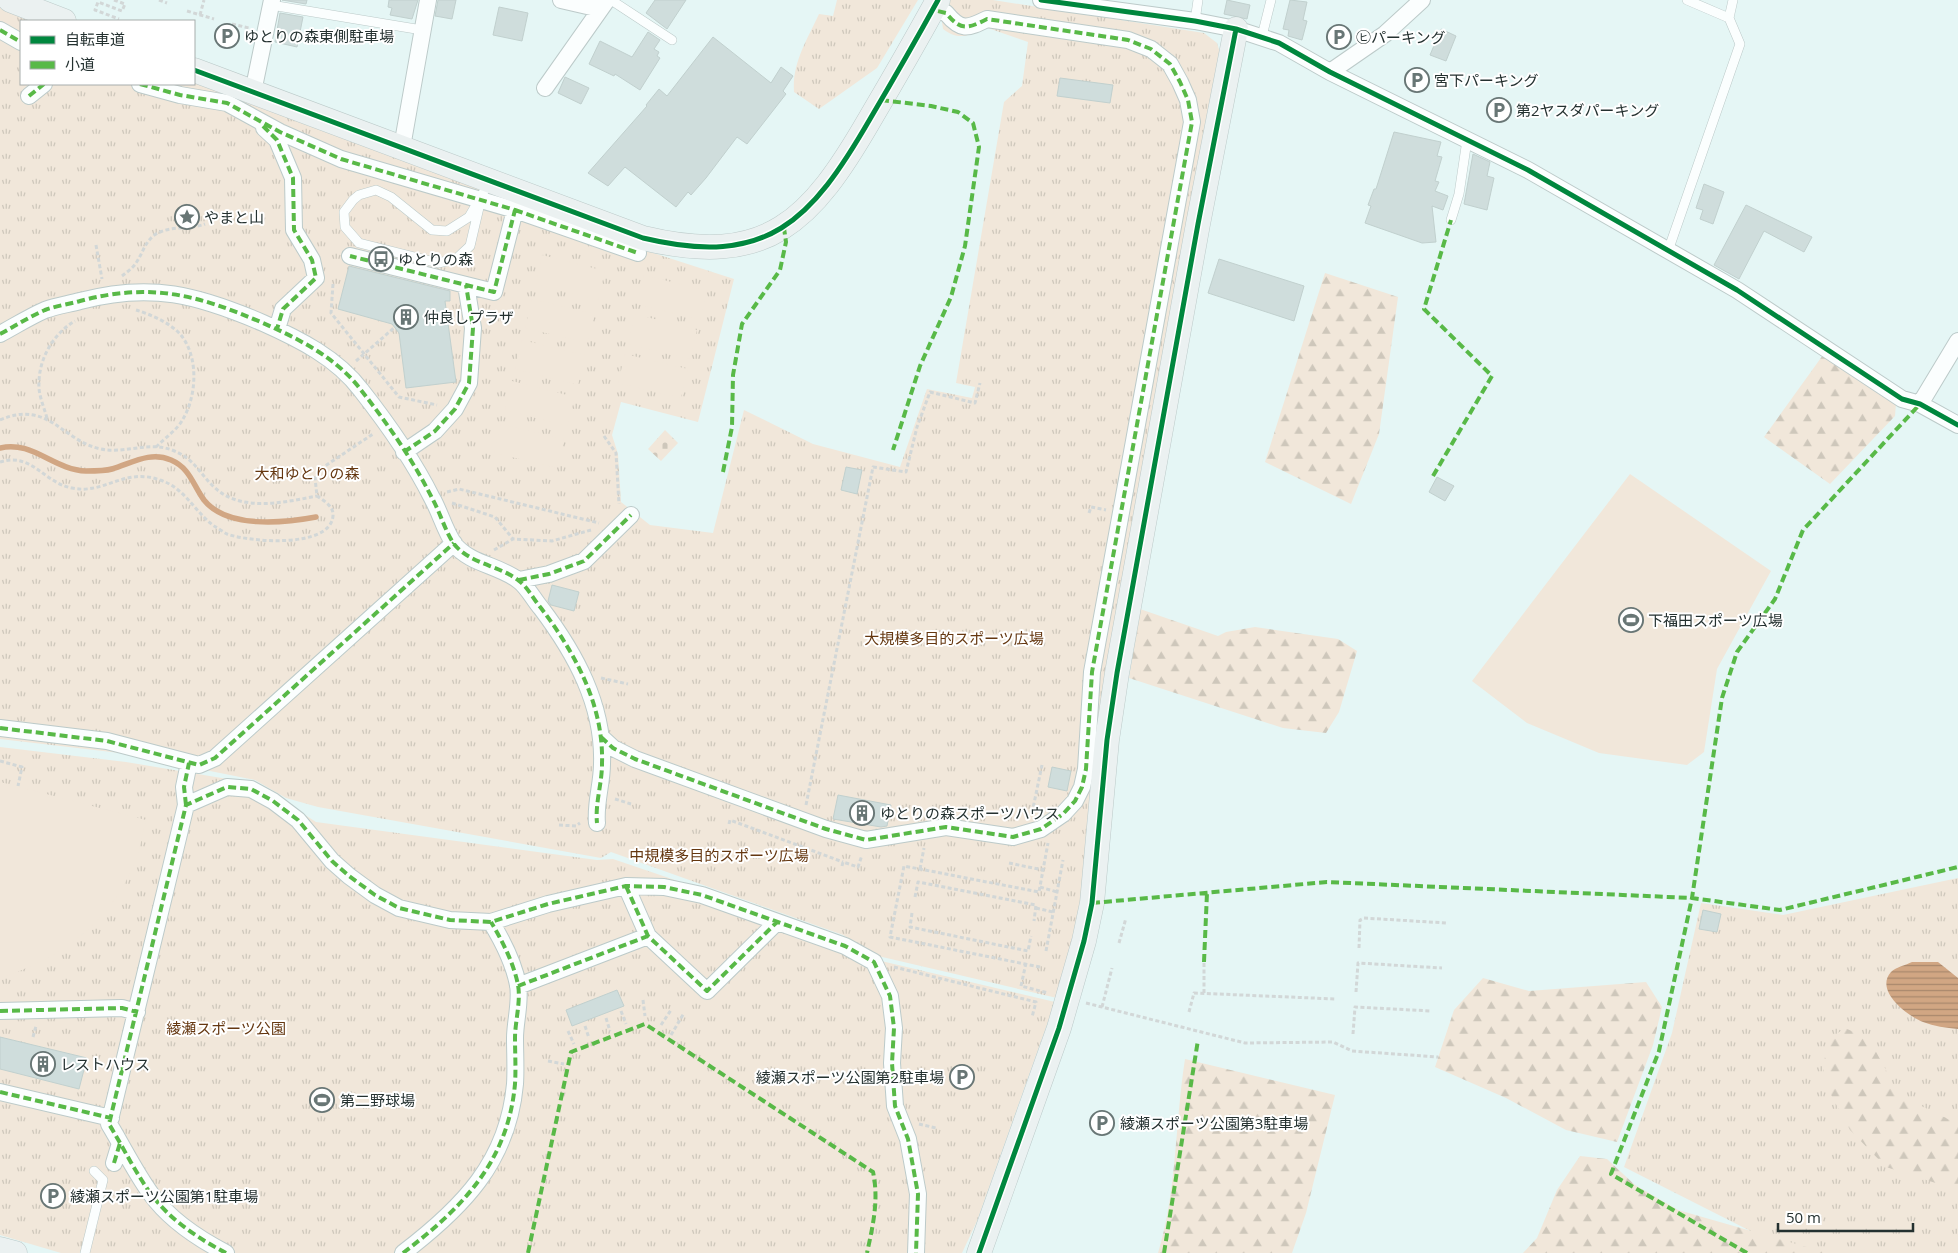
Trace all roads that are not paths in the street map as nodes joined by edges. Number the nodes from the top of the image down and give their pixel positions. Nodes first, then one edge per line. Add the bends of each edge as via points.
1 (10, 0) edge
2 (428, 0) edge
3 (561, 0) edge
4 (1041, 0) edge
5 (1198, 0) edge
6 (1271, 0) edge
7 (1422, 0) edge
8 (1687, 0) edge
9 (1732, 0) edge
10 (272, 2) edge
11 (606, 3) edge
12 (936, 5) edge
13 (1128, 7) edge
14 (1729, 18) junction
15 (61, 20) edge
16 (1195, 21) junction
17 (1236, 29) junction
18 (0, 30) edge
19 (422, 30) junction
20 (1262, 36) junction
21 (672, 40) dead end
22 (20, 41) edge
23 (195, 70) edge
24 (1330, 72) junction
25 (43, 85) edge
26 (144, 85) edge
27 (545, 88) dead end
28 (253, 92) junction
29 (29, 96) dead end
30 (254, 117) junction
31 (1467, 140) junction
32 (402, 147) junction
33 (485, 190) junction
34 (515, 210) junction
35 (1451, 220) dead end
36 (1668, 250) junction
37 (638, 253) dead end
38 (350, 256) dead end
39 (466, 285) junction
40 (276, 329) junction
41 (0, 334) edge
42 (1958, 341) edge
43 (1920, 404) junction
44 (1958, 425) edge
45 (404, 452) junction
46 (631, 515) road end
47 (454, 543) junction
48 (519, 580) junction
49 (0, 728) edge
50 (601, 737) junction
51 (189, 764) junction
52 (186, 805) junction
53 (597, 823) dead end
54 (626, 886) junction
55 (491, 922) junction
56 (777, 922) junction
57 (648, 936) junction
58 (518, 986) junction
59 (0, 1011) edge
60 (137, 1012) junction
61 (0, 1092) edge
62 (110, 1118) junction
63 (120, 1143) junction
64 (114, 1163) dead end
65 (94, 1171) dead end
66 (0, 1249) edge
67 (15, 1253) edge
68 (85, 1253) edge
69 (226, 1253) edge
70 (403, 1253) edge
71 (916, 1253) edge
72 (979, 1253) edge

1 - 15 street
2 - 19 street
3 - 11 street
4 - 13 street
5 - 16 lane
6 - 20 lane
7 - 24 street via 1386,34
8 - 14 lane
9 - 14 lane
10 - 19 lane
10 - 28 street
11 - 21 lane
11 - 27 street
12 - 33 street via 841,170 803,213 784,228 757,240 717,248 678,246
12 - 50 street via 956,24 970,28 988,20 1128,40 1152,49 1170,64 1180,82 1192,122 1092,672 1082,787 1076,801 1041,829 1013,837 946,827 866,840 803,821 636,759 613,748
13 - 16 street
14 - 36 lane via 1740,44
16 - 17 street
17 - 20 street
17 - 72 street via 1116,673 1092,903 1059,1028
18 - 22 street
19 - 32 street
20 - 24 street
23 - 28 street
24 - 31 street
25 - 29 street
26 - 30 street via 227,103
28 - 32 street
30 - 33 street via 341,159
30 - 40 street via 277,140 293,178 294,230 312,260 316,278 283,309
31 - 35 lane via 1459,194
31 - 36 street via 1528,170
32 - 33 street
33 - 33 lane via 470,246 456,259 438,263 359,243 345,227 344,212 353,200 376,190 432,230 446,230 469,217
33 - 34 street
34 - 37 street
34 - 39 street via 494,292
36 - 43 street via 1737,290 1902,398
38 - 39 street
39 - 45 street via 473,328 469,384 455,409 435,432
40 - 41 street via 220,305 182,294 144,291 104,294 46,310
40 - 45 street via 324,355 344,372
42 - 43 street
43 - 44 street
45 - 47 street via 432,497
46 - 48 street via 584,561 549,574
47 - 48 street via 474,560
47 - 51 street via 215,758 199,765
48 - 50 street via 582,673
49 - 51 street via 107,741
50 - 53 street
51 - 52 street via 184,787
52 - 55 street via 227,787 251,789 298,820 332,861 375,895 399,908 450,920
52 - 60 street
54 - 55 street via 548,904
54 - 56 street via 702,895
54 - 57 street
55 - 58 street
56 - 57 street via 707,991
56 - 71 street via 845,946 874,962 890,996 894,1028 895,1106 908,1139 918,1194
57 - 58 street
58 - 70 street via 515,1084 510,1111 491,1165 465,1200
59 - 60 street via 122,1008
60 - 62 street
61 - 62 street
62 - 63 street via 109,1124
63 - 64 street
63 - 69 street via 152,1195 182,1224
65 - 68 lane via 103,1180
66 - 67 street

